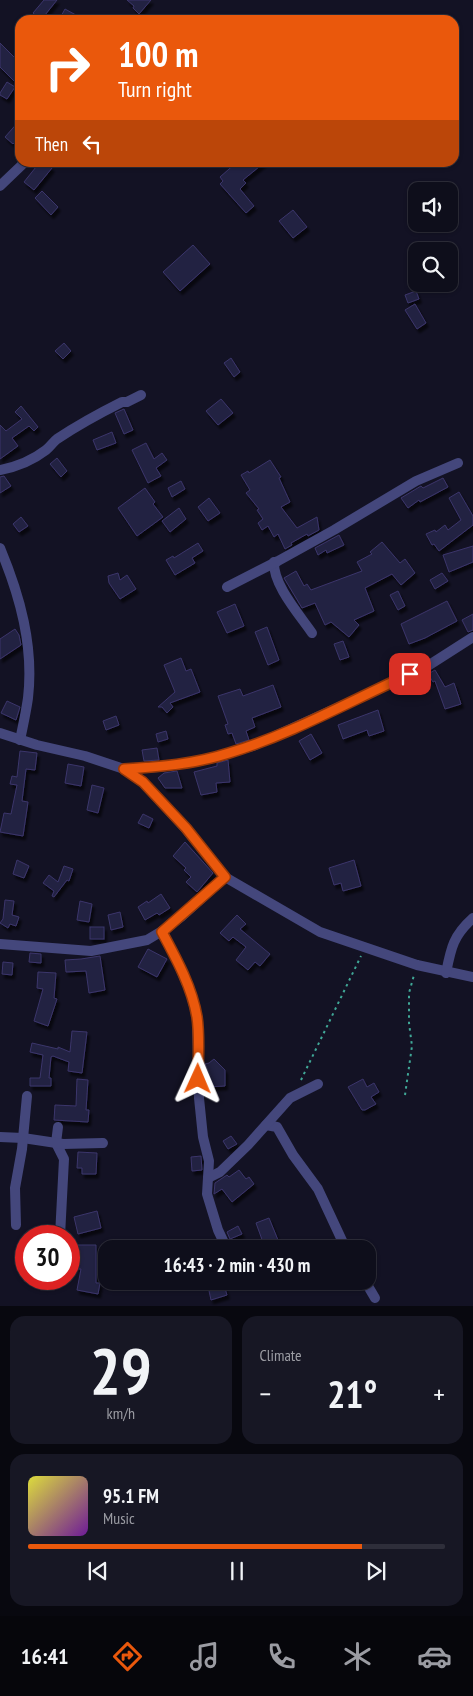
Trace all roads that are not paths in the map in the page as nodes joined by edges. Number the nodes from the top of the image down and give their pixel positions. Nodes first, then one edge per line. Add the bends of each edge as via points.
1 (20, 167) edge
2 (0, 186) edge
3 (141, 395) dead end
4 (458, 463) dead end
5 (0, 470) edge
6 (0, 548) edge
7 (274, 562) junction
8 (227, 587) dead end
9 (312, 633) dead end
10 (473, 637) edge
11 (0, 733) edge
12 (20, 740) junction
13 (124, 769) junction
14 (225, 877) junction
15 (473, 918) edge
16 (162, 932) junction
17 (0, 944) edge
18 (446, 973) junction
19 (473, 977) edge
20 (318, 1084) dead end
21 (27, 1096) dead end
22 (266, 1125) junction
23 (58, 1127) dead end
24 (0, 1136) edge
25 (23, 1138) junction
26 (103, 1142) dead end
27 (56, 1143) junction
28 (208, 1178) junction
29 (16, 1225) edge
30 (61, 1225) edge
31 (223, 1240) edge
32 (342, 1240) edge
33 (370, 1290) edge
34 (375, 1298) dead end

1 - 2 street
3 - 5 street via 76,427 47,450 14,467
4 - 7 street via 416,482
6 - 12 street via 18,596 29,654 28,698
7 - 8 street
7 - 9 street via 283,590
10 - 13 street via 423,668 253,746 200,761
11 - 12 street
12 - 13 street
13 - 14 street via 143,782
14 - 16 street
14 - 18 street via 320,932
15 - 18 street via 452,944
16 - 17 street via 147,940 91,951
16 - 28 street via 190,991 197,1017 199,1098 209,1161
18 - 19 street
20 - 22 street via 290,1098
21 - 25 street
22 - 28 street via 220,1172
22 - 32 street via 277,1127 318,1189
23 - 27 street
24 - 25 street
25 - 27 street
25 - 29 street via 15,1188
26 - 27 street
27 - 30 street via 64,1159
28 - 31 street via 207,1194
33 - 34 street

